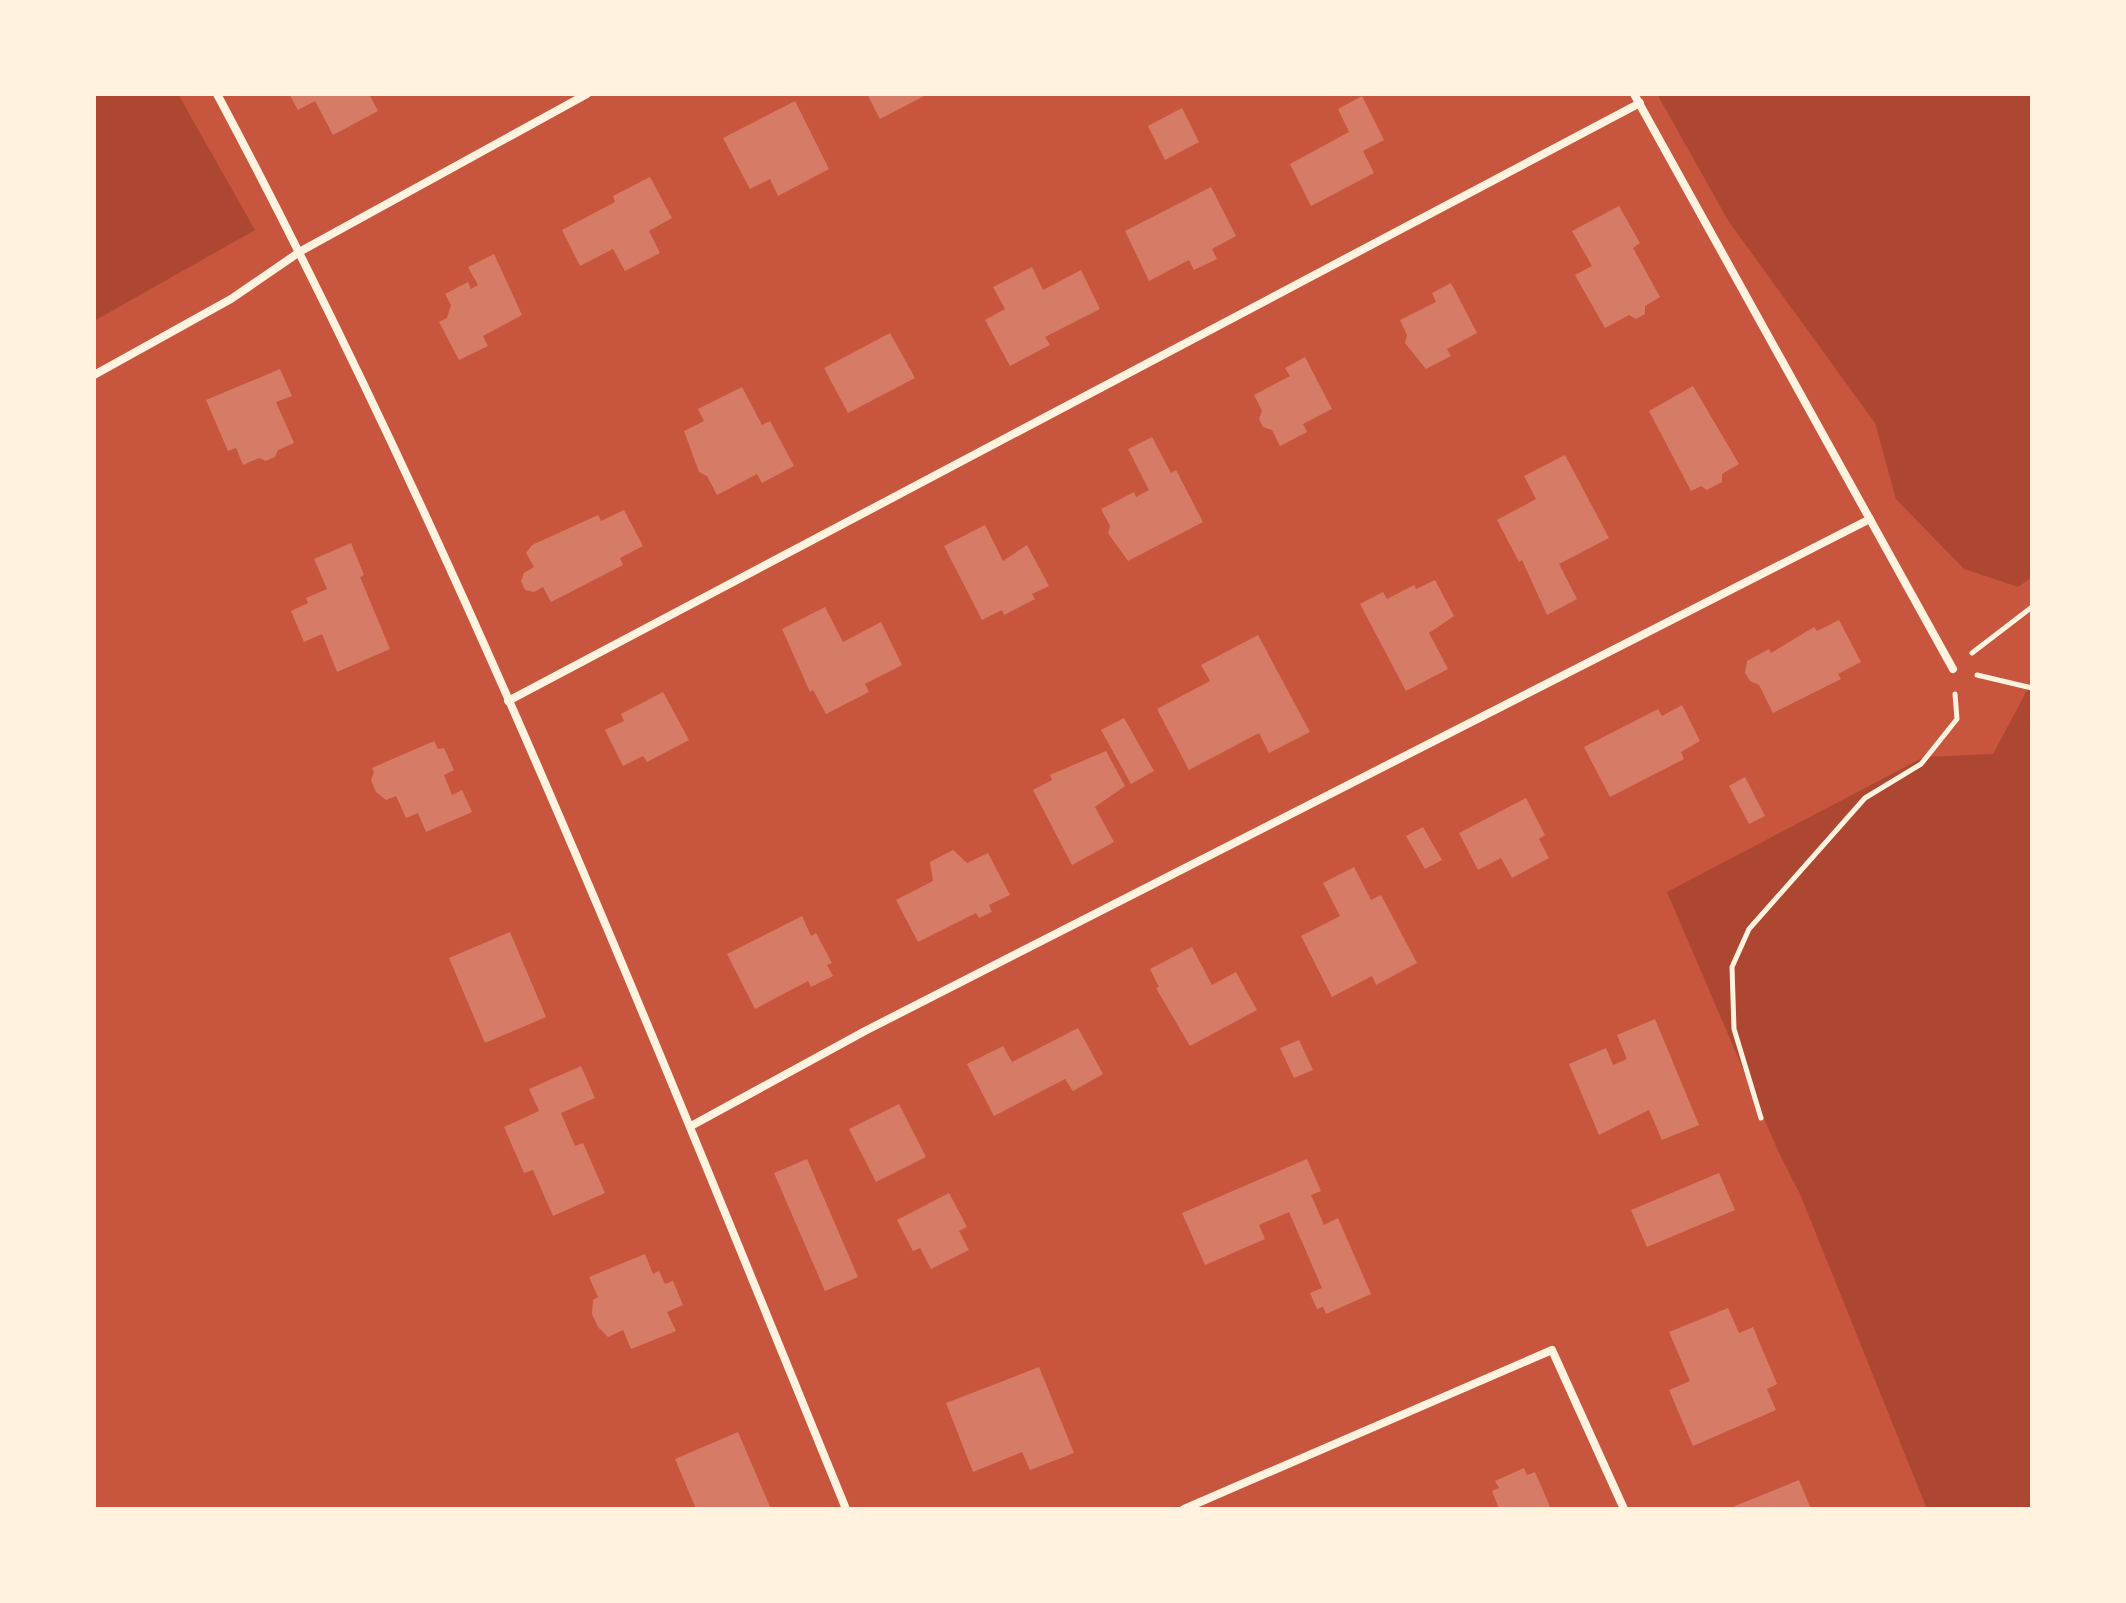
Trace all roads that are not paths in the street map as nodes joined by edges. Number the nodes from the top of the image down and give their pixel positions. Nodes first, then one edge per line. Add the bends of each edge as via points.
1 (217, 94) edge
2 (587, 94) edge
3 (1634, 94) edge
4 (1640, 103) junction
5 (301, 251) junction
6 (94, 375) edge
7 (1870, 519) junction
8 (1953, 669) road end
9 (508, 701) junction
10 (691, 1126) junction
11 (846, 1509) edge
12 (1184, 1509) edge
13 (1624, 1509) edge

1 - 5 street
2 - 5 street
3 - 4 street
4 - 7 street
4 - 9 street
5 - 6 street via 231,299
5 - 9 street
7 - 8 street
7 - 10 street via 865,1031
9 - 10 street
10 - 11 street
12 - 13 street via 1552,1350

